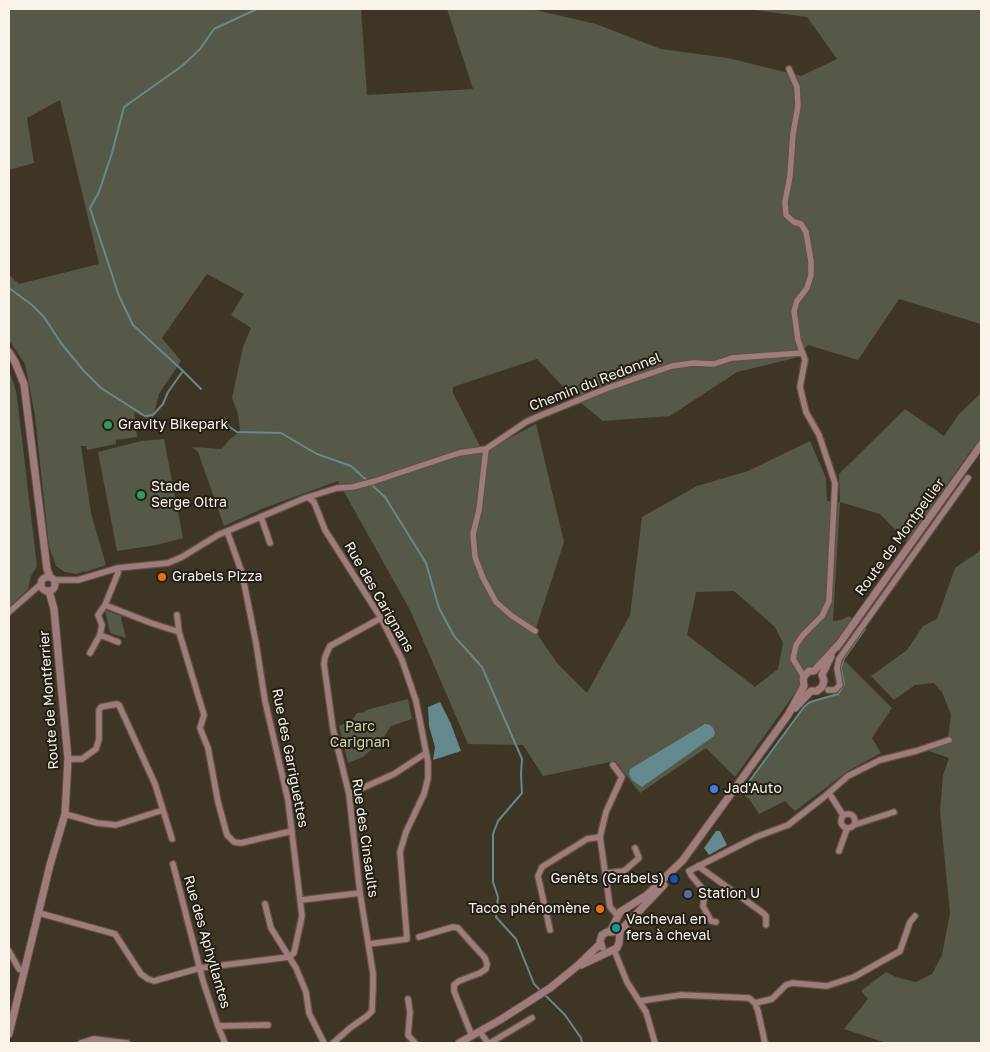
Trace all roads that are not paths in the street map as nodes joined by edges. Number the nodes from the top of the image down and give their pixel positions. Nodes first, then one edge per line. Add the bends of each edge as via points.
1 (789, 69) dead end
2 (9, 352) edge
3 (801, 354) junction
4 (981, 445) edge
5 (486, 449) junction
6 (968, 478) dead end
7 (309, 498) junction
8 (261, 517) junction
9 (227, 531) junction
10 (270, 543) dead end
11 (118, 568) junction
12 (49, 584) junction
13 (105, 605) junction
14 (9, 612) edge
15 (177, 615) dead end
16 (381, 618) junction
17 (534, 631) dead end
18 (179, 632) junction
19 (100, 635) junction
20 (118, 642) dead end
21 (838, 645) junction
22 (90, 653) dead end
23 (808, 673) junction
24 (822, 676) junction
25 (804, 686) junction
26 (828, 690) dead end
27 (811, 692) junction
28 (788, 716) junction
29 (949, 740) dead end
30 (426, 753) junction
31 (68, 759) junction
32 (613, 765) dead end
33 (829, 793) junction
34 (349, 794) junction
35 (164, 810) junction
36 (894, 812) dead end
37 (65, 814) junction
38 (843, 815) junction
39 (854, 825) junction
40 (847, 828) junction
41 (292, 831) junction
42 (600, 837) junction
43 (172, 839) dead end
44 (635, 848) dead end
45 (839, 851) dead end
46 (173, 864) dead end
47 (677, 866) junction
48 (698, 866) junction
49 (689, 871) junction
50 (606, 873) junction
51 (360, 893) junction
52 (301, 900) junction
53 (265, 904) dead end
54 (631, 906) junction
55 (39, 913) junction
56 (636, 914) junction
57 (617, 915) junction
58 (915, 916) dead end
59 (716, 922) dead end
60 (766, 924) dead end
61 (550, 930) dead end
62 (610, 932) junction
63 (419, 937) dead end
64 (618, 937) junction
65 (369, 944) junction
66 (600, 944) junction
67 (612, 950) junction
68 (9, 951) edge
69 (289, 957) junction
70 (576, 967) junction
71 (200, 968) junction
72 (24, 971) junction
73 (408, 999) dead end
74 (640, 1001) junction
75 (755, 1003) junction
76 (532, 1018) dead end
77 (268, 1025) dead end
78 (218, 1026) junction
79 (480, 1032) junction
80 (9, 1034) edge
81 (472, 1036) junction
82 (118, 1042) edge
83 (81, 1043) edge
84 (127, 1043) edge
85 (225, 1043) edge
86 (324, 1043) edge
87 (333, 1043) edge
88 (416, 1043) edge
89 (459, 1043) edge
90 (489, 1043) edge
91 (655, 1043) edge
92 (765, 1043) edge

1 - 3 street via 797,87 798,106 786,215 801,224 806,232 811,261 808,288 797,301 794,311
2 - 12 street, Route de Montferrier via 24,384
3 - 5 street, Chemin du Redonnel via 672,366 537,417
3 - 23 street via 805,360 801,395 806,412 819,434 835,483 829,601 822,616 802,635 793,659 799,669
4 - 21 street, Route de Montpellier
5 - 7 street, Chemin du Redonnel via 459,453 375,482 338,488
5 - 17 street via 474,534 475,557 496,602
6 - 26 street via 839,659 840,685 835,690
7 - 8 street, Chemin du Redonnel
7 - 16 street, Rue des Carignans via 314,502 325,530
8 - 9 street, Chemin du Redonnel
8 - 10 street
9 - 11 street, Chemin du Redonnel via 168,563
9 - 41 street, Rue des Garriguettes via 242,573 264,701 288,800
11 - 12 street, Chemin du Redonnel via 78,580
11 - 13 street
12 - 14 street via 34,590
12 - 31 street, Route de Montferrier
13 - 18 street
13 - 19 street via 98,615 102,625
15 - 18 street
16 - 30 street, Rue des Carignans via 410,679
16 - 34 street, Rue des Cinsaults via 330,646 325,657 333,729
18 - 41 street via 204,716 200,728 208,748 227,835 240,843
19 - 20 street
19 - 22 street
21 - 23 street, Route de Montpellier
21 - 24 street, Route de Montpellier
23 - 24 street
23 - 25 street, Route de Montpellier
24 - 27 street, Route de Montpellier via 822,687
25 - 27 street
25 - 28 street, Route de Montpellier
27 - 28 street, Route de Montpellier
28 - 47 street, Route de Montpellier
29 - 33 street via 880,760 848,776
30 - 34 street via 394,774
30 - 65 street, Rue des Carignans via 428,778 424,794 400,852 407,938
31 - 35 street via 82,759 96,749 99,710 117,704
31 - 37 street, Route de Montferrier
32 - 42 street via 622,777 606,812
33 - 38 street
33 - 48 street via 788,825
34 - 51 street, Rue des Cinsaults
35 - 37 street via 116,826
35 - 43 street
36 - 39 street
37 - 55 street, Route de Montferrier
38 - 39 street via 852,816
38 - 40 street via 840,824
39 - 40 street
40 - 45 street
41 - 52 street, Rue des Garriguettes
42 - 50 street
42 - 61 street via 587,839 542,867 538,876
44 - 50 street via 639,858 624,871
46 - 71 street, Rue des Aphyllantes
47 - 49 street
47 - 54 street, Route de Montpellier
47 - 56 street, Route de Montpellier via 659,891
48 - 49 street
48 - 60 street via 763,913
49 - 59 street via 705,892 703,906 711,921
50 - 57 street via 610,907
51 - 52 street
51 - 65 street, Rue des Cinsaults
52 - 69 street, Rue des Garriguettes via 300,929 294,952
53 - 69 street via 271,928
54 - 56 street
54 - 57 street, Route de Montpellier
55 - 71 street via 114,934 141,974 148,979 154,981
55 - 72 street, Route de Montferrier
56 - 64 street, Route de Montpellier
57 - 62 street
58 - 75 street via 900,951 854,977 827,986 792,983 772,999
62 - 64 street
62 - 66 street via 602,935
63 - 81 street via 458,928 485,958 486,969 454,985
64 - 67 street via 618,946
65 - 87 street via 373,974 372,1011
66 - 67 street via 604,949
66 - 70 street
67 - 70 street
67 - 74 street
68 - 72 street via 19,969
69 - 71 street
69 - 86 street via 306,992 309,1013
70 - 79 street via 550,988
71 - 78 street, Rue des Aphyllantes
72 - 80 street, Route de Montferrier
73 - 88 street via 408,1036
74 - 75 street via 681,995 749,998
74 - 91 street
75 - 92 street
76 - 90 street
77 - 78 street, Rue des Aphyllantes
78 - 85 street, Rue des Aphyllantes
79 - 81 street
79 - 90 street
81 - 89 street
82 - 83 street via 94,1039
82 - 84 street

